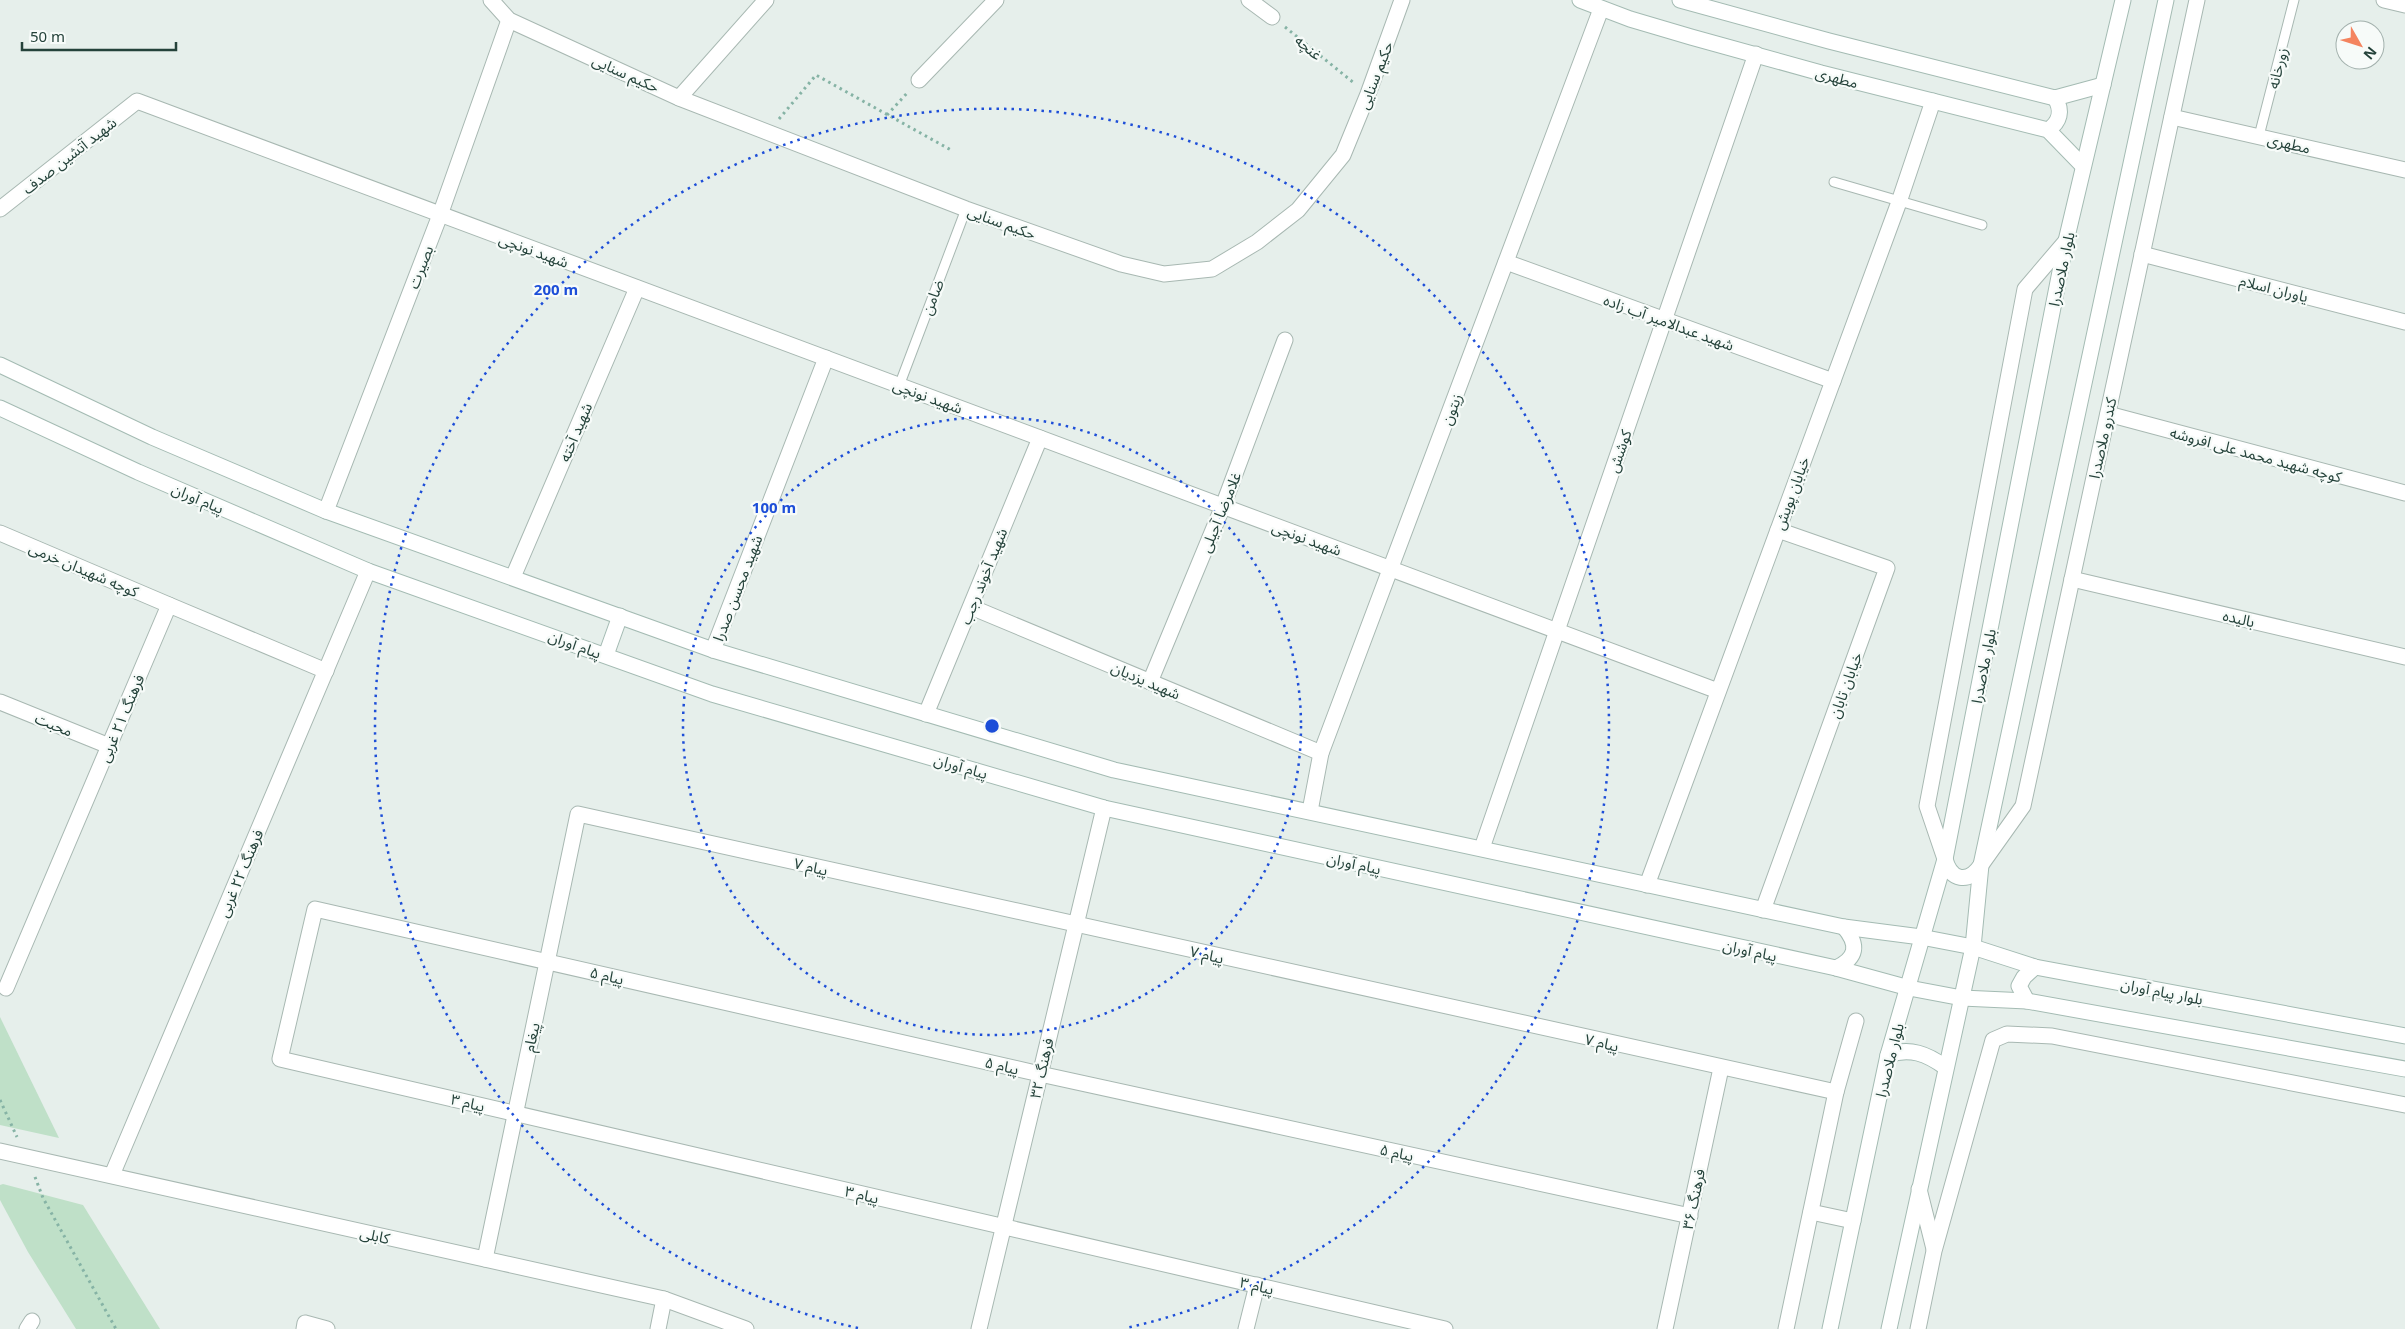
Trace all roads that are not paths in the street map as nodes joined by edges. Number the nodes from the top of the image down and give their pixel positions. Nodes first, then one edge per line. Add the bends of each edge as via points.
1 (491, 0) edge
2 (766, 0) edge
3 (996, 0) edge
4 (1249, 0) edge
5 (1402, 0) edge
6 (1580, 0) edge
7 (1680, 0) edge
8 (2123, 0) edge
9 (2166, 0) edge
10 (2197, 0) edge
11 (2294, 0) edge
12 (2384, 0) edge
13 (2405, 5) edge
14 (1602, 9) junction
15 (1272, 17) road end
16 (509, 20) junction
17 (1756, 54) junction
18 (920, 80) road end
19 (2103, 85) junction
20 (679, 98) junction
21 (2056, 98) junction
22 (137, 101) joint
23 (1933, 101) junction
24 (2172, 117) junction
25 (2048, 130) junction
26 (2259, 136) junction
27 (2083, 166) junction
28 (2405, 170) edge
29 (1834, 182) dead end
30 (1899, 202) junction
31 (0, 209) edge
32 (966, 209) junction
33 (440, 215) junction
34 (1982, 225) dead end
35 (2066, 241) junction
36 (2142, 254) junction
37 (1506, 262) junction
38 (637, 288) junction
39 (1664, 320) junction
40 (2405, 322) edge
41 (1285, 340) dead end
42 (826, 358) junction
43 (0, 365) edge
44 (1833, 381) junction
45 (899, 386) junction
46 (0, 408) edge
47 (2108, 414) junction
48 (1040, 438) junction
49 (2405, 493) edge
50 (1223, 506) junction
51 (326, 511) junction
52 (1778, 530) junction
53 (0, 533) edge
54 (1390, 569) junction
55 (368, 571) junction
56 (513, 577) junction
57 (2072, 579) junction
58 (169, 605) junction
59 (971, 607) junction
60 (620, 616) junction
61 (1557, 631) junction
62 (714, 650) junction
63 (606, 655) junction
64 (2405, 657) edge
65 (326, 671) junction
66 (1150, 682) junction
67 (1718, 691) junction
68 (0, 702) edge
69 (926, 714) junction
70 (109, 746) junction
71 (1321, 753) junction
72 (1104, 808) junction
73 (1310, 811) junction
74 (578, 814) joint
75 (1482, 848) junction
76 (1945, 858) junction
77 (1981, 865) junction
78 (1647, 885) junction
79 (1763, 910) junction
80 (1076, 925) junction
81 (1844, 927) junction
82 (1921, 937) junction
83 (1973, 947) junction
84 (547, 962) junction
85 (2035, 967) junction
86 (1836, 968) junction
87 (6, 988) dead end
88 (1909, 988) junction
89 (1962, 998) junction
90 (2027, 1001) junction
91 (1856, 1021) dead end
92 (2405, 1036) edge
93 (1888, 1055) junction
94 (280, 1059) joint
95 (1945, 1067) junction
96 (1721, 1068) junction
97 (2405, 1069) edge
98 (1040, 1074) junction
99 (1836, 1092) junction
100 (2405, 1105) edge
101 (515, 1114) junction
102 (0, 1151) edge
103 (112, 1176) junction
104 (1919, 1187) junction
105 (1810, 1212) junction
106 (1690, 1216) junction
107 (1853, 1221) junction
108 (1004, 1227) junction
109 (1934, 1251) junction
110 (485, 1259) junction
111 (1257, 1285) junction
112 (664, 1300) junction
113 (304, 1329) edge
114 (327, 1329) edge
115 (658, 1329) edge
116 (746, 1329) edge
117 (979, 1329) edge
118 (1246, 1329) edge
119 (1445, 1329) edge
120 (1665, 1329) edge
121 (1786, 1329) edge
122 (1830, 1329) edge
123 (1888, 1329) edge
124 (1918, 1329) edge

1 - 16 street, حکیم سنایی
2 - 20 street
3 - 18 street
4 - 15 street
5 - 32 street, حکیم سنایی via 1343,154 1298,210 1257,242 1212,269 1164,274 1121,264
6 - 14 street, مطهری
7 - 21 street
8 - 19 street, بلوار ملاصدرا
9 - 77 street
10 - 24 street, کندرو ملاصدرا
11 - 26 lane, زورخانه
12 - 13 street
14 - 17 street, مطهری
14 - 37 street, زیتون
16 - 20 street, حکیم سنایی
16 - 33 street, بصیرت
17 - 23 street, مطهری
17 - 39 street, کوشش
19 - 21 street
19 - 27 street, بلوار ملاصدرا
20 - 32 street, حکیم سنایی
21 - 25 street via 2060,116
22 - 31 street, شهید آتشین صدف
22 - 33 street, شهید نونچی
23 - 25 street, مطهری
23 - 30 street, خیابان پویش
24 - 26 street, مطهری
24 - 36 street, کندرو ملاصدرا
25 - 27 street
26 - 28 street, مطهری
27 - 35 street, بلوار ملاصدرا
29 - 30 lane
30 - 34 lane
30 - 44 street, خیابان پویش
32 - 45 lane, ضامن
33 - 38 street, شهید نونچی
33 - 51 street, بصیرت
35 - 76 street, بلوار ملاصدرا
35 - 76 street via 2024,289 1927,806
36 - 40 street, یاوران اسلام
36 - 47 street, کندرو ملاصدرا
37 - 39 street, شهید عبدالامیر آب زاده
37 - 54 street, زیتون
38 - 42 street, شهید نونچی
38 - 56 street, شهید آخته
39 - 44 street, شهید عبدالامیر آب زاده
39 - 61 street, کوشش
41 - 50 street, غلامرضا آجیلی
42 - 45 street, شهید نونچی
42 - 62 street, شهید محسن صدرا
43 - 51 street via 152,437
44 - 52 street, خیابان پویش
45 - 48 street, شهید نونچی
46 - 55 street, پیام آوران via 138,472
47 - 49 street, کوچه شهید محمد علی افروشه
47 - 57 street, کندرو ملاصدرا
48 - 50 street, شهید نونچی
48 - 59 street, شهید آخوند رجب
50 - 54 street, شهید نونچی
50 - 66 street, غلامرضا آجیلی
51 - 56 street
52 - 67 street, خیابان پویش
52 - 79 street, خیابان تابان via 1887,568
53 - 58 street, کوچه شهیدان خرمی
54 - 61 street, شهید نونچی
54 - 71 street, زیتون
55 - 63 street, پیام آوران
55 - 65 street, فرهنگ ۲۲ غربی
56 - 60 street
57 - 64 street, بالیده
57 - 77 street, کندرو ملاصدرا via 2023,806
58 - 65 street
58 - 70 street, فرهنگ ۲۱ غربی
59 - 66 street, شهید یزدیان
59 - 69 street, شهید آخوند رجب
60 - 62 street
60 - 63 street
61 - 67 street, شهید نونچی
61 - 75 street, کوشش
62 - 69 street
63 - 72 street, پیام آوران via 712,694
65 - 103 street, فرهنگ ۲۲ غربی
66 - 71 street, شهید یزدیان
67 - 78 street, خیابان پویش
68 - 70 street, محبت
69 - 73 street via 1114,770
70 - 87 street, فرهنگ ۲۱ غربی
71 - 73 street, زیتون
72 - 80 street, فرهنگ ۳۲
72 - 86 street, پیام آوران
73 - 75 street
74 - 80 street, پیام ۷
74 - 84 street, پیغام
75 - 78 street
76 - 77 street via 1948,869 1955,876 1966,878
76 - 82 street, بلوار ملاصدرا
77 - 83 street
78 - 79 street
79 - 81 street
80 - 96 street, پیام ۷
80 - 98 street, فرهنگ ۳۲
81 - 82 street
81 - 86 street via 1853,937 1854,950 1848,962
82 - 83 street, بلوار پیام آوران
82 - 88 street, بلوار ملاصدرا
83 - 85 street, بلوار پیام آوران
83 - 89 street
84 - 94 street, پیام ۵ via 315,909
84 - 98 street, پیام ۵
84 - 101 street, پیغام
85 - 90 street via 2019,986
85 - 92 street, بلوار پیام آوران
86 - 88 street, پیام آوران
88 - 89 street, پیام آوران
88 - 93 street, بلوار ملاصدرا
89 - 90 street
89 - 95 street
90 - 97 street
91 - 99 street
93 - 95 street via 1898,1051 1920,1053
93 - 107 street, بلوار ملاصدرا
94 - 101 street, پیام ۳
95 - 104 street
96 - 99 street, پیام ۷
96 - 106 street, فرهنگ ۳۶
98 - 106 street, پیام ۵
98 - 108 street, فرهنگ ۳۲
99 - 105 street
100 - 109 street via 2052,1036 2006,1034 1993,1040
101 - 108 street, پیام ۳
101 - 110 street, پیغام
102 - 103 street, کابلی
103 - 110 street, کابلی
104 - 109 street
104 - 123 street
105 - 107 street
105 - 121 street
106 - 120 street, فرهنگ ۳۶
107 - 122 street, بلوار ملاصدرا
108 - 111 street, پیام ۳
108 - 117 street, فرهنگ ۳۲
109 - 124 street
110 - 112 street, کابلی
111 - 118 street
111 - 119 street, پیام ۳
112 - 115 street
112 - 116 street, کابلی
113 - 114 street via 305,1323

